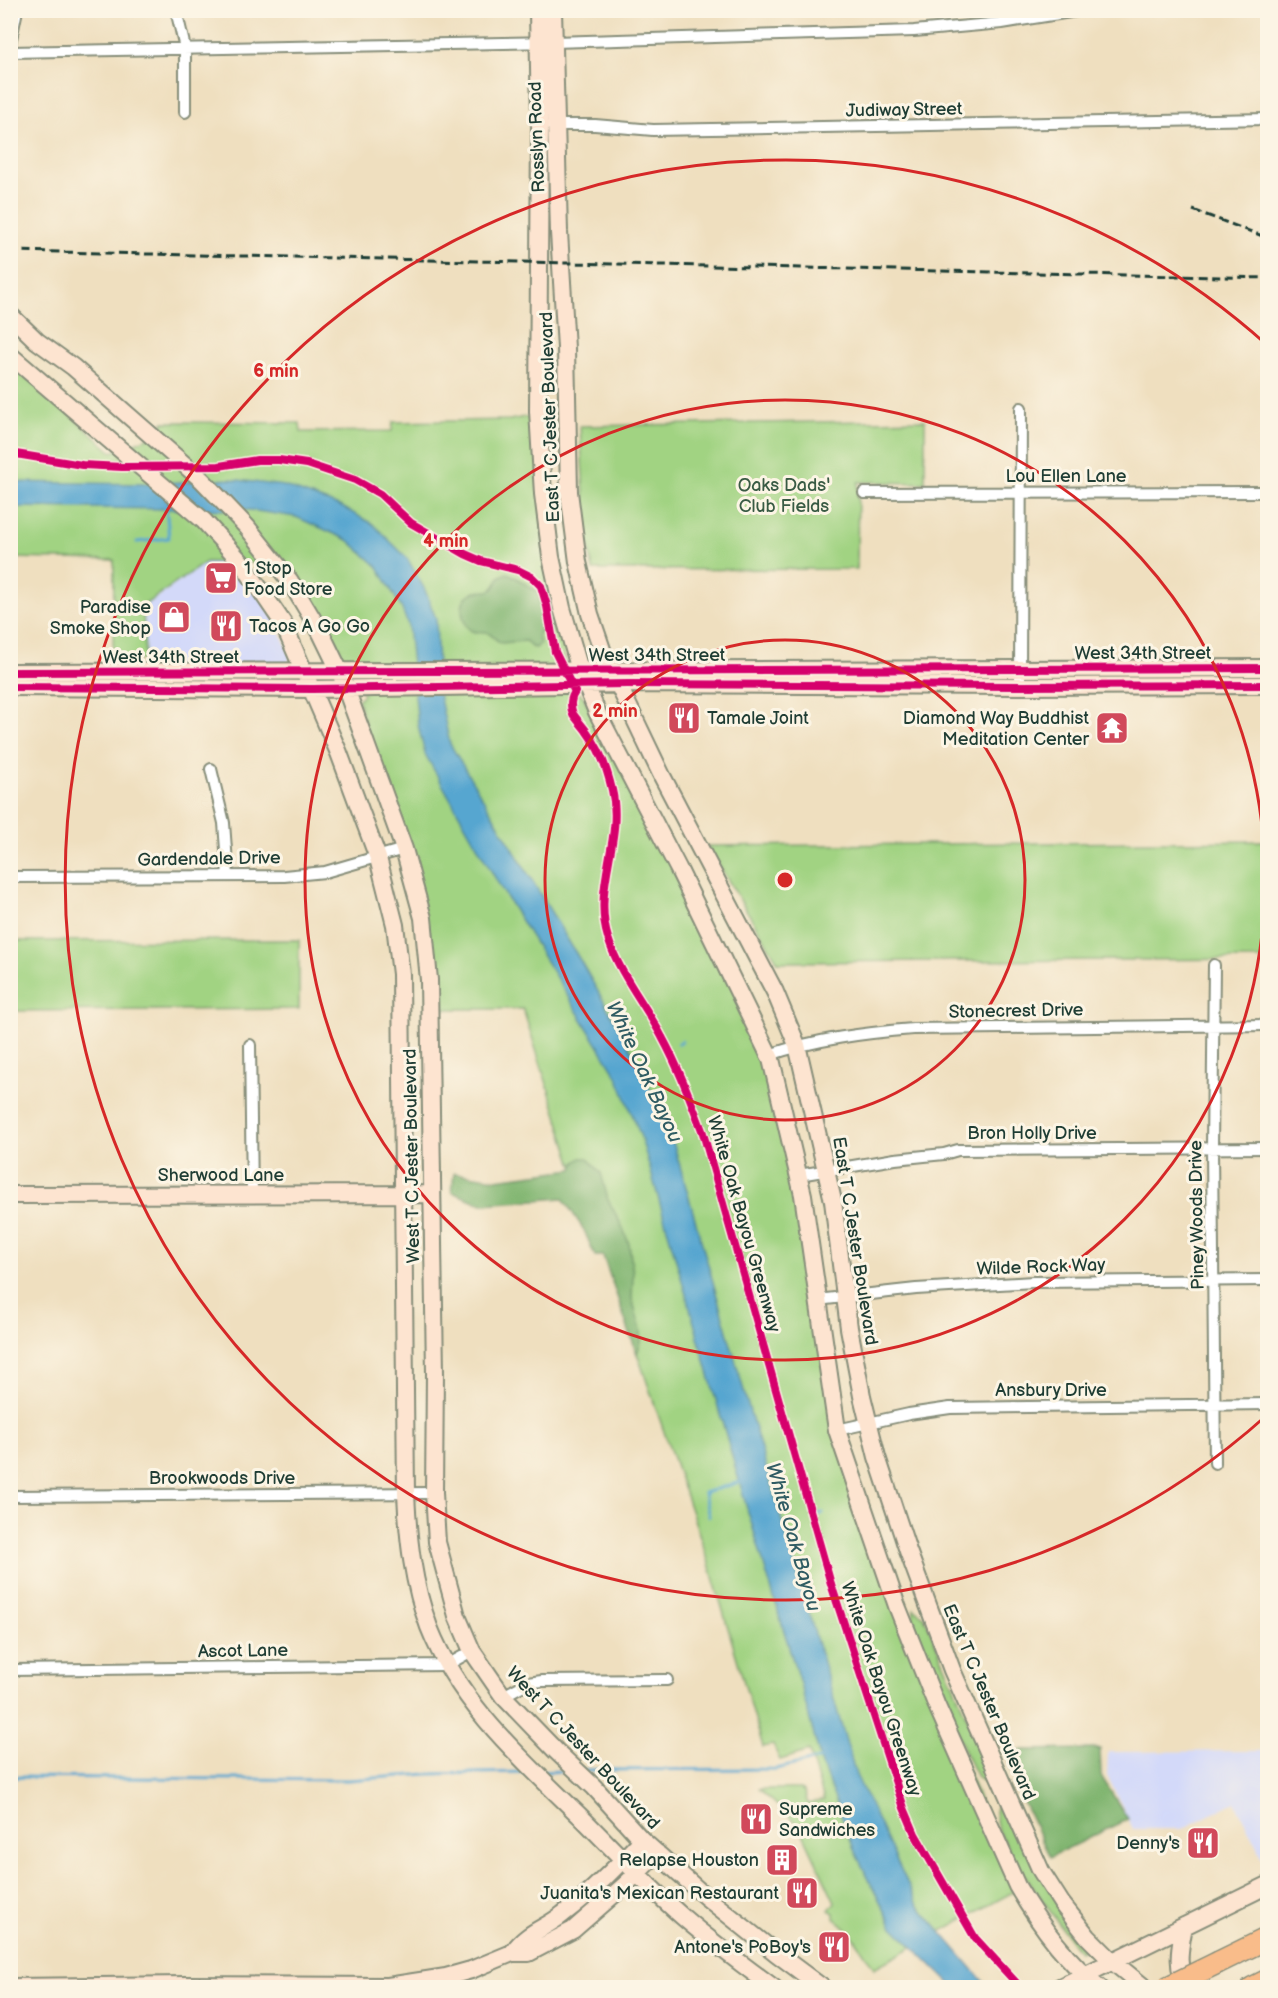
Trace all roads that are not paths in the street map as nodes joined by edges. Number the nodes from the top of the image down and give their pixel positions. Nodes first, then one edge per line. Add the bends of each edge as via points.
1 (17, 10) edge
2 (176, 10) edge
3 (538, 10) edge
4 (553, 10) edge
5 (1083, 10) edge
6 (546, 43) junction
7 (10, 44) edge
8 (185, 48) junction
9 (10, 52) edge
10 (185, 112) dead end
11 (1268, 119) edge
12 (548, 125) junction
13 (538, 262) joint
14 (562, 262) joint
15 (10, 315) edge
16 (538, 316) junction
17 (565, 317) junction
18 (37, 341) junction
19 (14, 358) edge
20 (1021, 408) dead end
21 (569, 492) junction
22 (1268, 492) edge
23 (864, 493) dead end
24 (1020, 493) junction
25 (543, 494) junction
26 (262, 546) junction
27 (242, 563) junction
28 (1020, 667) junction
29 (1153, 668) junction
30 (1268, 668) edge
31 (10, 672) edge
32 (306, 672) junction
33 (340, 672) junction
34 (614, 677) junction
35 (785, 677) junction
36 (583, 678) junction
37 (378, 679) junction
38 (1268, 685) edge
39 (1020, 686) junction
40 (1153, 686) junction
41 (10, 687) edge
42 (346, 688) junction
43 (313, 689) junction
44 (211, 769) dead end
45 (404, 849) junction
46 (378, 858) junction
47 (706, 863) junction
48 (681, 874) junction
49 (228, 876) junction
50 (10, 877) edge
51 (1214, 965) dead end
52 (1213, 1025) junction
53 (1268, 1025) edge
54 (250, 1045) dead end
55 (797, 1045) junction
56 (769, 1055) junction
57 (1212, 1148) junction
58 (1268, 1148) edge
59 (827, 1170) junction
60 (799, 1175) junction
61 (402, 1194) junction
62 (431, 1194) junction
63 (252, 1195) junction
64 (10, 1196) edge
65 (1214, 1280) junction
66 (1268, 1280) edge
67 (845, 1297) junction
68 (817, 1300) junction
69 (1268, 1404) edge
70 (1215, 1405) junction
71 (869, 1423) junction
72 (837, 1430) junction
73 (1215, 1464) dead end
74 (434, 1493) junction
75 (406, 1494) junction
76 (10, 1496) edge
77 (924, 1597) junction
78 (897, 1606) junction
79 (472, 1652) junction
80 (447, 1665) junction
81 (10, 1670) edge
82 (667, 1680) dead end
83 (503, 1696) junction
84 (1005, 1792) junction
85 (979, 1802) junction
86 (642, 1840) junction
87 (657, 1853) junction
88 (623, 1859) junction
89 (637, 1873) junction
90 (1268, 1885) edge
91 (1184, 1926) junction
92 (1268, 1938) edge
93 (512, 1953) junction
94 (776, 1953) junction
95 (1112, 1961) junction
96 (758, 1976) junction
97 (1268, 1980) edge
98 (1071, 1981) edge
99 (10, 1987) edge
100 (131, 1987) edge
101 (1253, 1987) edge
102 (774, 1988) edge
103 (823, 1988) edge
104 (1100, 1988) edge
105 (1145, 1988) edge
106 (1166, 1988) edge
107 (1188, 1988) edge

1 - 7 street
2 - 8 street
3 - 6 main road, Rosslyn Road
4 - 6 main road, Rosslyn Road
5 - 6 street via 914,31
6 - 8 street
6 - 12 main road, Rosslyn Road
8 - 9 street
8 - 10 street
11 - 12 street, Judiway Street via 653,130
12 - 13 main road, Rosslyn Road
12 - 14 main road, Rosslyn Road
13 - 16 main road, East T C Jester Boulevard
14 - 17 main road, East T C Jester Boulevard
15 - 18 main road, West T C Jester Boulevard
16 - 17 main road
16 - 25 main road, East T C Jester Boulevard
17 - 21 main road, East T C Jester Boulevard
18 - 19 main road
18 - 26 main road, West T C Jester Boulevard via 73,367 202,480
19 - 27 main road, West T C Jester Boulevard via 204,521
20 - 24 street
21 - 25 main road
21 - 34 main road, East T C Jester Boulevard via 586,600
22 - 24 street, Lou Ellen Lane
23 - 24 street, Lou Ellen Lane
24 - 28 street
25 - 36 main road, East T C Jester Boulevard via 562,608
26 - 27 main road
26 - 33 main road, West T C Jester Boulevard via 290,581
27 - 32 main road, West T C Jester Boulevard via 283,622
28 - 29 main road, West 34th Street
28 - 35 main road, West 34th Street
28 - 39 street
29 - 30 main road, West 34th Street
29 - 40 main road
31 - 32 main road, West 34th Street
32 - 33 main road, West 34th Street
32 - 43 main road, West T C Jester Boulevard
33 - 37 main road, West 34th Street
33 - 42 main road, West T C Jester Boulevard
34 - 35 main road, West 34th Street
34 - 36 main road, West 34th Street
34 - 47 main road, East T C Jester Boulevard
35 - 39 main road, West 34th Street
36 - 37 main road, West 34th Street
36 - 48 main road
37 - 42 main road, West 34th Street
38 - 40 main road, West 34th Street
39 - 40 main road, West 34th Street
41 - 43 main road, West 34th Street
42 - 43 main road, West 34th Street
42 - 45 main road, West T C Jester Boulevard
43 - 46 main road, West T C Jester Boulevard
44 - 49 street via 224,822
45 - 46 street, Gardendale Drive
45 - 62 main road, West T C Jester Boulevard via 423,918 429,980
46 - 49 street, Gardendale Drive via 325,872
46 - 61 main road, West T C Jester Boulevard via 395,925 401,974
47 - 48 main road
47 - 55 main road, East T C Jester Boulevard via 775,992
48 - 56 main road
49 - 50 street, Gardendale Drive
51 - 52 street, Piney Woods Drive
52 - 53 street, Stonecrest Drive
52 - 55 street, Stonecrest Drive via 913,1029
52 - 57 street, Piney Woods Drive
54 - 63 street
55 - 56 street, Stonecrest Drive
55 - 59 main road, East T C Jester Boulevard
56 - 60 main road
57 - 58 street, Bron Holly Drive
57 - 59 street, Bron Holly Drive via 958,1150
57 - 65 street, Piney Woods Drive
59 - 60 street, Bron Holly Drive
59 - 67 main road, East T C Jester Boulevard
60 - 68 main road
61 - 62 main road, Sherwood Lane
61 - 63 main road, Sherwood Lane
61 - 75 main road, West T C Jester Boulevard
62 - 74 main road, West T C Jester Boulevard
63 - 64 main road, Sherwood Lane
65 - 66 street, Wilde Rock Way
65 - 67 street, Wilde Rock Way via 1033,1282
65 - 70 street, Piney Woods Drive
67 - 68 street, Wilde Rock Way
67 - 71 main road, East T C Jester Boulevard
68 - 72 main road
69 - 70 street, Ansbury Drive
70 - 71 street, Ansbury Drive via 950,1408
70 - 73 street, Piney Woods Drive
71 - 72 street, Ansbury Drive
71 - 77 main road, East T C Jester Boulevard
72 - 78 main road
74 - 75 street, Brookwoods Drive
74 - 79 main road, West T C Jester Boulevard via 437,1542
75 - 76 street, Brookwoods Drive
75 - 80 main road, West T C Jester Boulevard via 416,1587
77 - 78 main road
77 - 84 main road, East T C Jester Boulevard
78 - 85 main road
79 - 80 street, Ascot Lane
79 - 83 main road, West T C Jester Boulevard
80 - 81 street, Ascot Lane
80 - 88 main road, West T C Jester Boulevard via 485,1720
82 - 83 street via 542,1681 527,1683
83 - 86 main road, West T C Jester Boulevard
84 - 85 main road
84 - 95 main road, East T C Jester Boulevard via 1056,1896
85 - 98 main road via 1024,1899 1047,1932
86 - 87 main road, West T C Jester Boulevard
86 - 88 main road
87 - 89 main road
87 - 94 main road, West T C Jester Boulevard
88 - 89 main road, West T C Jester Boulevard
88 - 93 main road via 562,1916 521,1940
89 - 93 main road via 573,1930 529,1953
89 - 96 main road, West T C Jester Boulevard via 683,1917
90 - 91 main road
91 - 95 main road
91 - 107 main road via 1178,1959
92 - 106 highway, bridge
93 - 100 main road via 446,1977 388,1986
94 - 96 main road
94 - 103 main road, West T C Jester Boulevard
95 - 98 main road
95 - 105 main road, East T C Jester Boulevard
96 - 102 main road, West T C Jester Boulevard
97 - 101 highway
98 - 104 main road
99 - 100 main road

